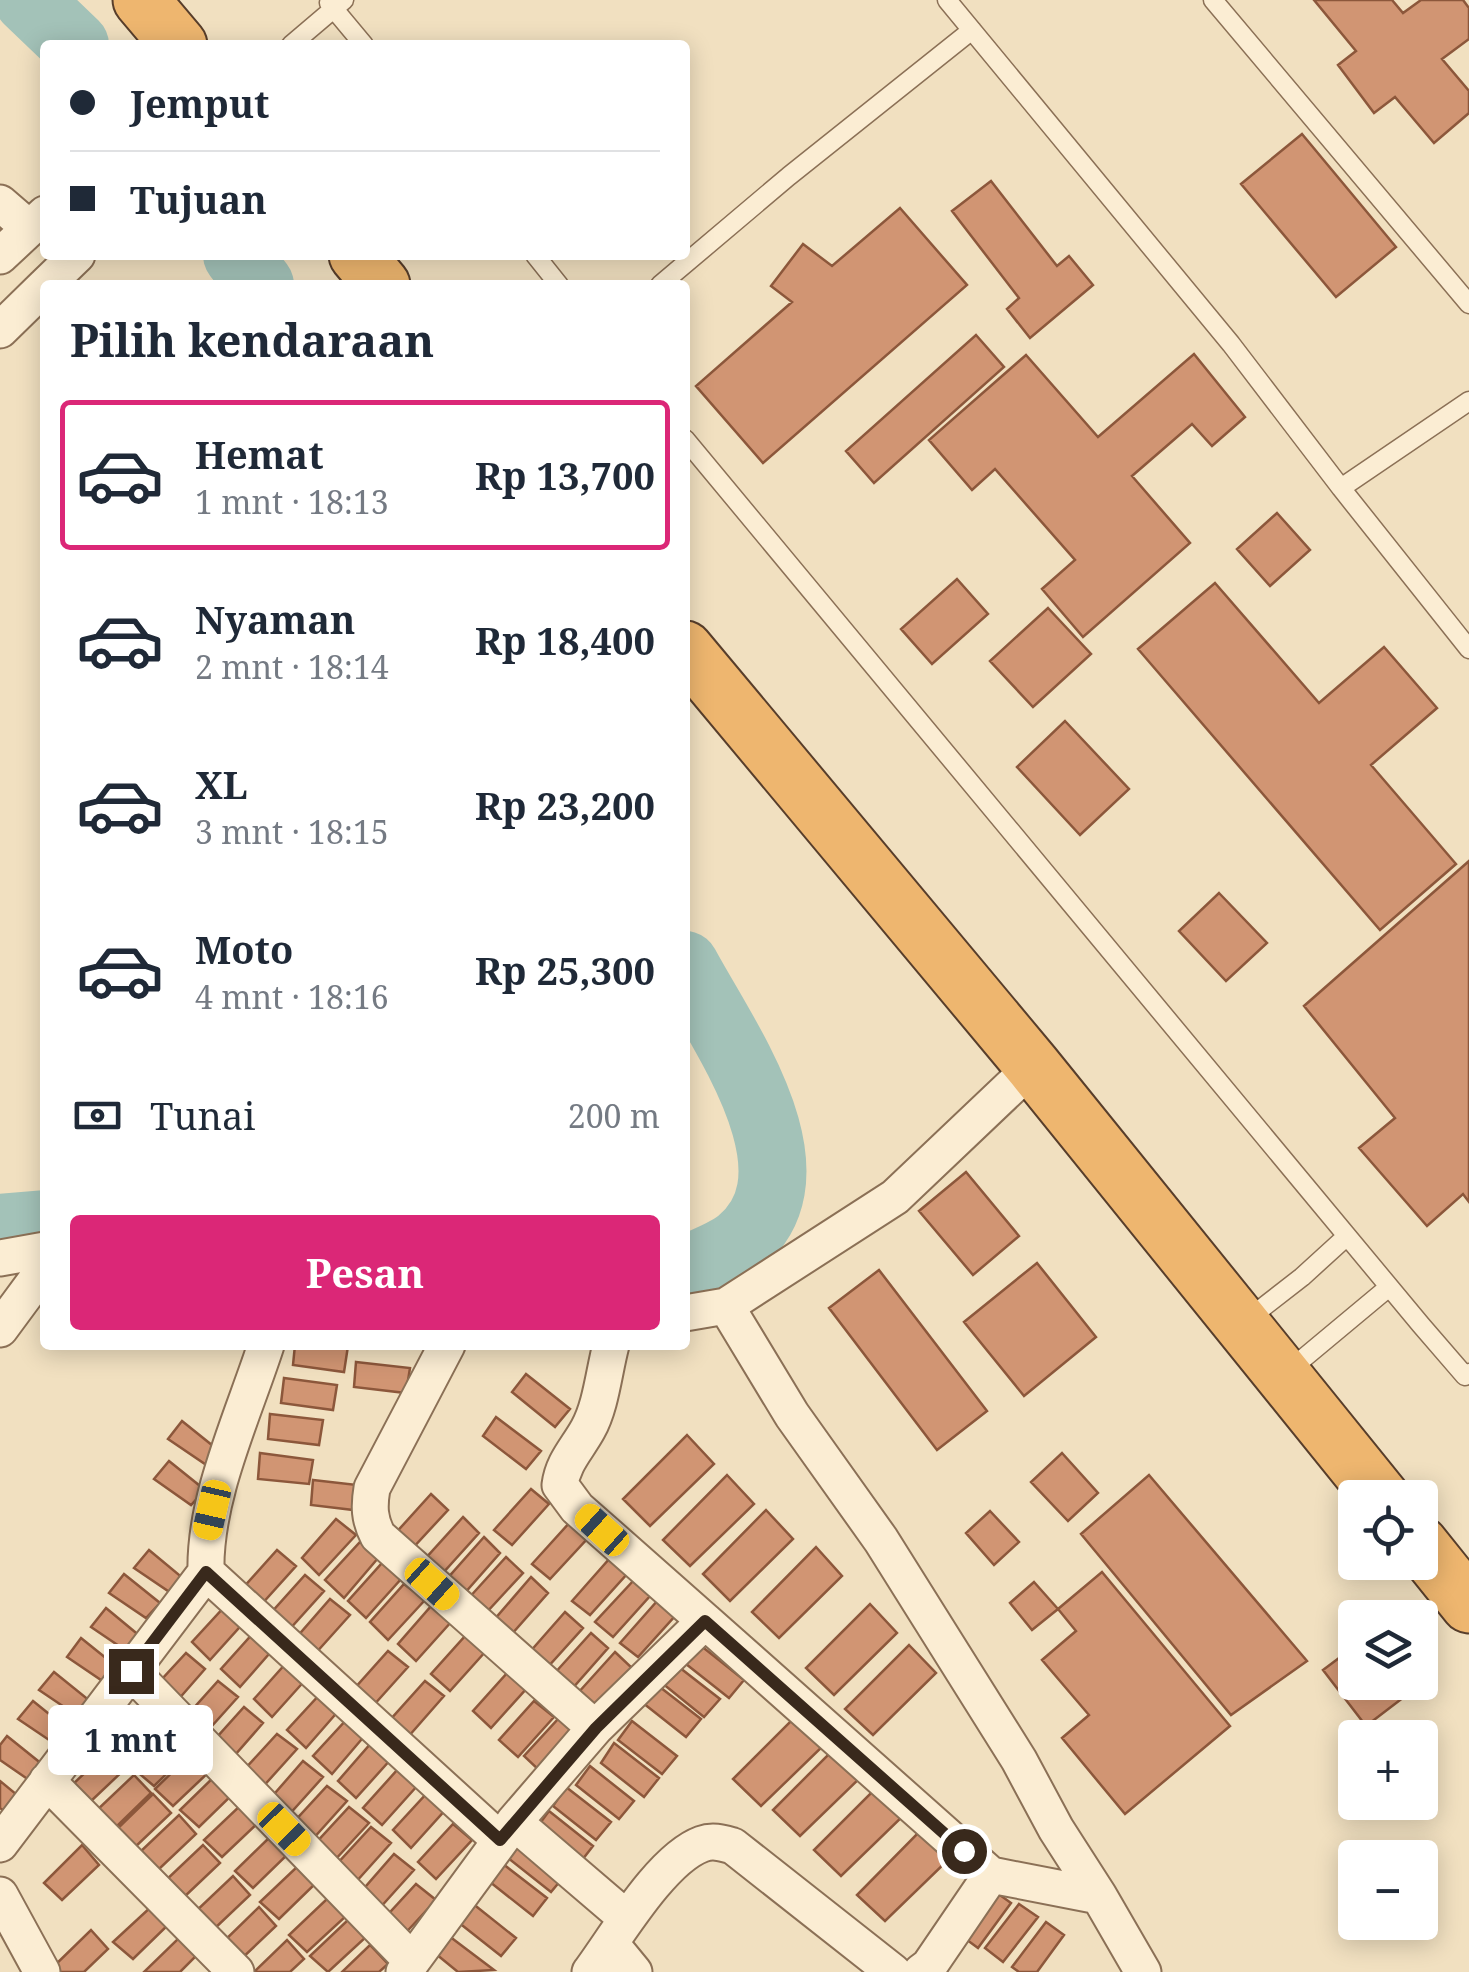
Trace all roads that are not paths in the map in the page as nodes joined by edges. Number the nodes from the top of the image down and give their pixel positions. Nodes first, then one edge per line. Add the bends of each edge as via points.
1 (141, 0) edge
2 (947, 0) edge
3 (1213, 0) edge
4 (335, 3) edge
5 (972, 30) junction
6 (175, 40) edge
7 (296, 40) edge
8 (361, 40) edge
9 (0, 203) edge
10 (37, 221) edge
11 (0, 256) edge
12 (72, 260) edge
13 (361, 260) edge
14 (538, 260) edge
15 (690, 260) edge
16 (690, 260) edge
17 (52, 280) edge
18 (378, 280) edge
19 (555, 280) edge
20 (666, 280) edge
21 (40, 292) edge
22 (1469, 304) edge
23 (0, 330) edge
24 (1469, 401) edge
25 (690, 445) edge
26 (1341, 488) junction
27 (1469, 649) edge
28 (690, 655) edge
29 (1033, 1066) junction
30 (1347, 1236) junction
31 (40, 1251) edge
32 (0, 1258) edge
33 (40, 1275) edge
34 (1389, 1287) junction
35 (726, 1306) junction
36 (690, 1312) edge
37 (1241, 1324) junction
38 (0, 1330) edge
39 (264, 1350) edge
40 (444, 1350) edge
41 (610, 1350) edge
42 (1283, 1375) junction
43 (1468, 1377) edge
44 (1368, 1480) edge
45 (1438, 1566) edge
46 (206, 1572) junction
47 (1469, 1604) edge
48 (705, 1621) junction
49 (131, 1671) junction
50 (596, 1728) junction
51 (47, 1781) junction
52 (507, 1831) junction
53 (0, 1844) edge
54 (991, 1875) junction
55 (0, 1895) edge
56 (1099, 1896) junction
57 (618, 1930) junction
58 (408, 1967) edge
59 (42, 1972) edge
60 (236, 1972) edge
61 (590, 1972) edge
62 (634, 1972) edge
63 (893, 1972) edge
64 (921, 1972) edge
65 (1144, 1972) edge

1 - 6 highway
2 - 5 lane
3 - 22 lane
4 - 7 lane
4 - 8 lane
5 - 16 lane
5 - 26 lane
9 - 10 street
10 - 11 street
12 - 17 street
13 - 18 highway
14 - 19 lane
15 - 20 lane
21 - 23 street
24 - 26 lane
25 - 30 lane
26 - 27 lane
28 - 29 highway
29 - 35 street via 895,1197
29 - 37 highway
30 - 34 lane
30 - 37 lane
31 - 32 street
33 - 38 street
34 - 42 lane
34 - 43 lane
35 - 36 street
35 - 56 street via 880,1540
37 - 42 highway
39 - 46 street via 212,1510
40 - 50 street via 372,1488 371,1523
41 - 48 street via 590,1427 560,1485 577,1508
42 - 44 highway
45 - 47 highway
46 - 49 street
46 - 52 street
48 - 50 street
48 - 54 street
49 - 51 street
49 - 58 street
50 - 52 street
51 - 53 street
51 - 60 street
52 - 57 street
52 - 58 street
54 - 56 street
54 - 64 street
55 - 59 street
56 - 65 street
57 - 61 street
57 - 62 street
57 - 63 street via 686,1852 719,1842 733,1846

